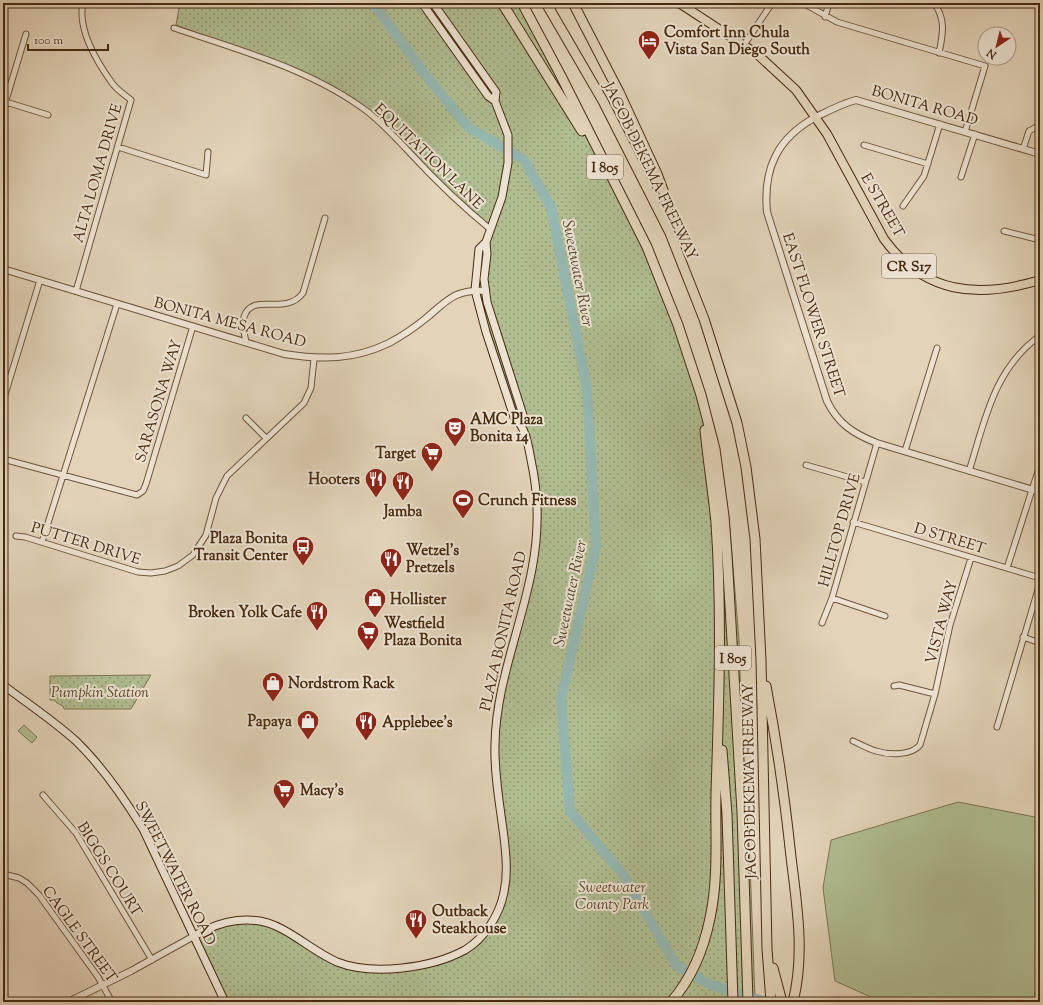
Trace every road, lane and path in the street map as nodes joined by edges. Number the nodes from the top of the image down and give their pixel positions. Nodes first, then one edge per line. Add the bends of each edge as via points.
1 (83, 3) edge
2 (422, 3) edge
3 (433, 3) edge
4 (502, 3) edge
5 (522, 3) edge
6 (546, 3) edge
7 (573, 3) edge
8 (679, 3) edge
9 (772, 3) edge
10 (803, 3) edge
11 (829, 3) edge
12 (934, 3) edge
13 (825, 17) junction
14 (174, 28) dead end
15 (26, 34) dead end
16 (744, 45) junction
17 (940, 53) junction
18 (495, 101) junction
19 (4, 106) edge
20 (48, 115) dead end
21 (817, 117) junction
22 (940, 124) junction
23 (1040, 125) edge
24 (965, 132) junction
25 (975, 134) junction
26 (864, 145) dead end
27 (118, 147) junction
28 (1023, 149) junction
29 (208, 152) dead end
30 (1040, 154) edge
31 (928, 164) junction
32 (606, 169) junction
33 (961, 177) dead end
34 (903, 206) dead end
35 (325, 218) dead end
36 (490, 229) junction
37 (1004, 231) dead end
38 (670, 233) junction
39 (1040, 240) edge
40 (486, 242) junction
41 (3, 269) edge
42 (40, 280) junction
43 (1040, 280) edge
44 (475, 290) junction
45 (76, 291) junction
46 (486, 291) junction
47 (117, 304) junction
48 (193, 326) junction
49 (1038, 337) dead end
50 (246, 342) junction
51 (937, 348) dead end
52 (314, 358) junction
53 (701, 395) junction
54 (3, 398) edge
55 (246, 418) dead end
56 (521, 424) junction
57 (266, 438) junction
58 (877, 443) junction
59 (905, 451) junction
60 (3, 458) edge
61 (806, 465) dead end
62 (1040, 465) edge
63 (969, 471) junction
64 (62, 475) junction
65 (865, 482) junction
66 (1032, 490) junction
67 (1040, 492) edge
68 (853, 522) junction
69 (16, 536) dead end
70 (42, 542) junction
71 (971, 558) junction
72 (1007, 568) junction
73 (1040, 578) edge
74 (1040, 582) edge
75 (832, 598) junction
76 (885, 616) dead end
77 (822, 623) dead end
78 (1024, 637) junction
79 (1040, 643) edge
80 (761, 660) junction
81 (3, 685) edge
82 (894, 686) dead end
83 (935, 694) junction
84 (719, 703) junction
85 (997, 727) dead end
86 (853, 741) dead end
87 (43, 795) dead end
88 (3, 832) edge
89 (3, 838) edge
90 (3, 874) edge
91 (194, 936) junction
92 (767, 949) junction
93 (152, 960) junction
94 (103, 985) junction
95 (68, 1002) edge
96 (112, 1002) edge
97 (225, 1002) edge
98 (671, 1002) edge
99 (733, 1002) edge
100 (748, 1002) edge
101 (771, 1002) edge
102 (782, 1002) edge
103 (793, 1002) edge

1 - 27 street, ALTA LOMA DRIVE via 81,14 88,43 113,84 131,100
2 - 18 main road, PLAZA BONITA ROAD via 488,96
3 - 18 main road, PLAZA BONITA ROAD via 496,92
4 - 32 highway
5 - 32 highway, JACOB DEKEMA FREEWAY / I 805
6 - 38 highway, JACOB DEKEMA FREEWAY / I 805 via 603,101
7 - 38 highway via 619,92 657,174 667,201
8 - 16 main road, CR S17
9 - 16 street
10 - 13 street
11 - 13 street
12 - 17 street via 939,9 943,23
13 - 17 street
14 - 36 street, EQUITATION LANE via 293,70 338,92 384,126 459,203
15 - 19 street
16 - 21 main road, CR S17 via 772,66 796,90
17 - 24 street via 985,66
18 - 36 main road, PLAZA BONITA ROAD via 506,126 509,150 502,197
19 - 20 street
21 - 22 street, BONITA ROAD via 856,100
21 - 43 main road, E STREET / CR S17 via 884,239 910,267 939,283 969,291 1004,289
21 - 58 street, EAST FLOWER STREET via 794,131 781,145 768,174 767,212 827,401 833,413 848,428
22 - 24 street, BONITA ROAD
22 - 31 street
23 - 28 street via 1029,132
24 - 25 street, BONITA ROAD
25 - 28 street, BONITA ROAD
25 - 33 street
26 - 31 street
27 - 29 street via 206,175
27 - 45 street, ALTA LOMA DRIVE
28 - 30 street, BONITA ROAD
31 - 34 street via 924,176
32 - 53 highway, JACOB DEKEMA FREEWAY / I 805 via 647,247 678,325
35 - 50 street via 303,293 289,304 262,303 248,311 243,324
36 - 40 main road, PLAZA BONITA ROAD
37 - 39 street
38 - 80 highway, JACOB DEKEMA FREEWAY / I 805 via 704,318 737,423 746,467 755,539
40 - 44 main road, PLAZA BONITA ROAD via 479,249
40 - 46 main road, PLAZA BONITA ROAD
41 - 42 street, BONITA MESA ROAD
42 - 45 street, BONITA MESA ROAD
42 - 54 street
44 - 46 street, BONITA MESA ROAD
44 - 52 street, BONITA MESA ROAD via 451,297 407,332 370,351 342,357
44 - 56 main road, PLAZA BONITA ROAD via 514,417
45 - 47 street, BONITA MESA ROAD
46 - 56 main road, PLAZA BONITA ROAD via 522,415
47 - 48 street, BONITA MESA ROAD
47 - 64 street
48 - 50 street, BONITA MESA ROAD
48 - 64 street, SARASONA WAY via 143,491 137,495
49 - 63 street via 1011,363 996,388
50 - 52 street, BONITA MESA ROAD via 284,354
51 - 59 street
52 - 57 street, PUTTER DRIVE via 312,384 307,398 296,413
53 - 84 highway via 716,528
53 - 100 highway, JACOB DEKEMA FREEWAY / I 805 via 715,449 724,516 742,812
55 - 57 street
56 - 91 main road, PLAZA BONITA ROAD via 534,472 538,514 532,569 501,690 496,722 496,766 507,868 504,891 494,919 478,940 449,959 399,968 361,968 338,962 282,929 258,920 229,921
57 - 70 street, PUTTER DRIVE via 227,476 216,498 204,540 193,555 178,566 158,573 138,572
58 - 59 street, EAST FLOWER STREET
58 - 65 street, HILLTOP DRIVE
59 - 63 street, EAST FLOWER STREET
60 - 64 street
61 - 65 street
62 - 66 street
63 - 66 street, EAST FLOWER STREET
64 - 70 street
65 - 68 street, HILLTOP DRIVE
66 - 67 street, EAST FLOWER STREET
66 - 72 street
68 - 71 street, D STREET
68 - 75 street, HILLTOP DRIVE
69 - 70 street, PUTTER DRIVE
71 - 72 street, D STREET
71 - 83 street, VISTA WAY via 950,625
72 - 73 street, D STREET
74 - 78 street
75 - 76 street
75 - 77 street, HILLTOP DRIVE
78 - 79 street
78 - 85 street
80 - 92 highway, JACOB DEKEMA FREEWAY / I 805
80 - 103 highway via 779,755 798,913 799,971
81 - 91 main road, SWEETWATER ROAD via 69,735 108,778 143,829
82 - 83 street
83 - 86 street, VISTA WAY via 920,745 915,751 876,751
84 - 98 highway via 715,811 716,868 710,917 697,960
84 - 99 highway via 727,814
87 - 93 street, BIGGS COURT via 76,833
88 - 89 street
90 - 94 street, CAGLE STREET via 19,878 39,895
91 - 93 street
91 - 97 main road, SWEETWATER ROAD
92 - 101 highway, JACOB DEKEMA FREEWAY / I 805
92 - 102 highway
93 - 94 street
94 - 95 street
94 - 96 street, CAGLE STREET

